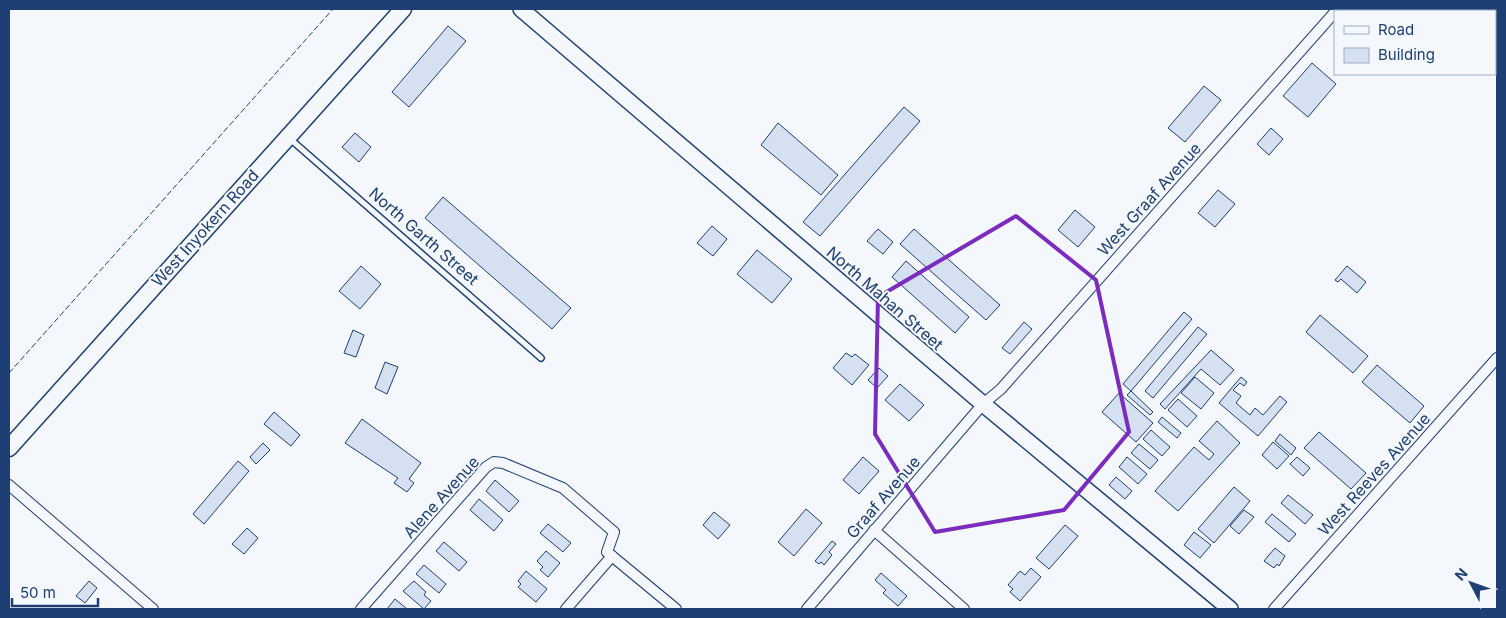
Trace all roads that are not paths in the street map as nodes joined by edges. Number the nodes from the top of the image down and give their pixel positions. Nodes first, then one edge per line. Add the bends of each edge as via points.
1 (403, 9) edge
2 (520, 9) edge
3 (1334, 13) edge
4 (288, 137) junction
5 (541, 358) dead end
6 (1497, 358) edge
7 (983, 404) junction
8 (9, 448) edge
9 (9, 485) edge
10 (874, 530) junction
11 (612, 556) junction
12 (153, 609) edge
13 (361, 609) edge
14 (566, 609) edge
15 (676, 609) edge
16 (807, 609) edge
17 (964, 609) edge
18 (1230, 609) edge
19 (1274, 609) edge

1 - 4 main road, West Inyokern Road
2 - 7 street, North Mahan Street
3 - 7 street, West Graaf Avenue via 1001,389
4 - 5 lane, North Garth Street
4 - 8 main road, West Inyokern Road
6 - 19 street, West Reeves Avenue
7 - 10 street, Graaf Avenue
7 - 18 street, North Mahan Street
9 - 12 street
10 - 16 street, Graaf Avenue
10 - 17 street
11 - 13 street, Alene Avenue via 607,552 614,532 563,488 494,462 486,467
11 - 14 street
11 - 15 street

